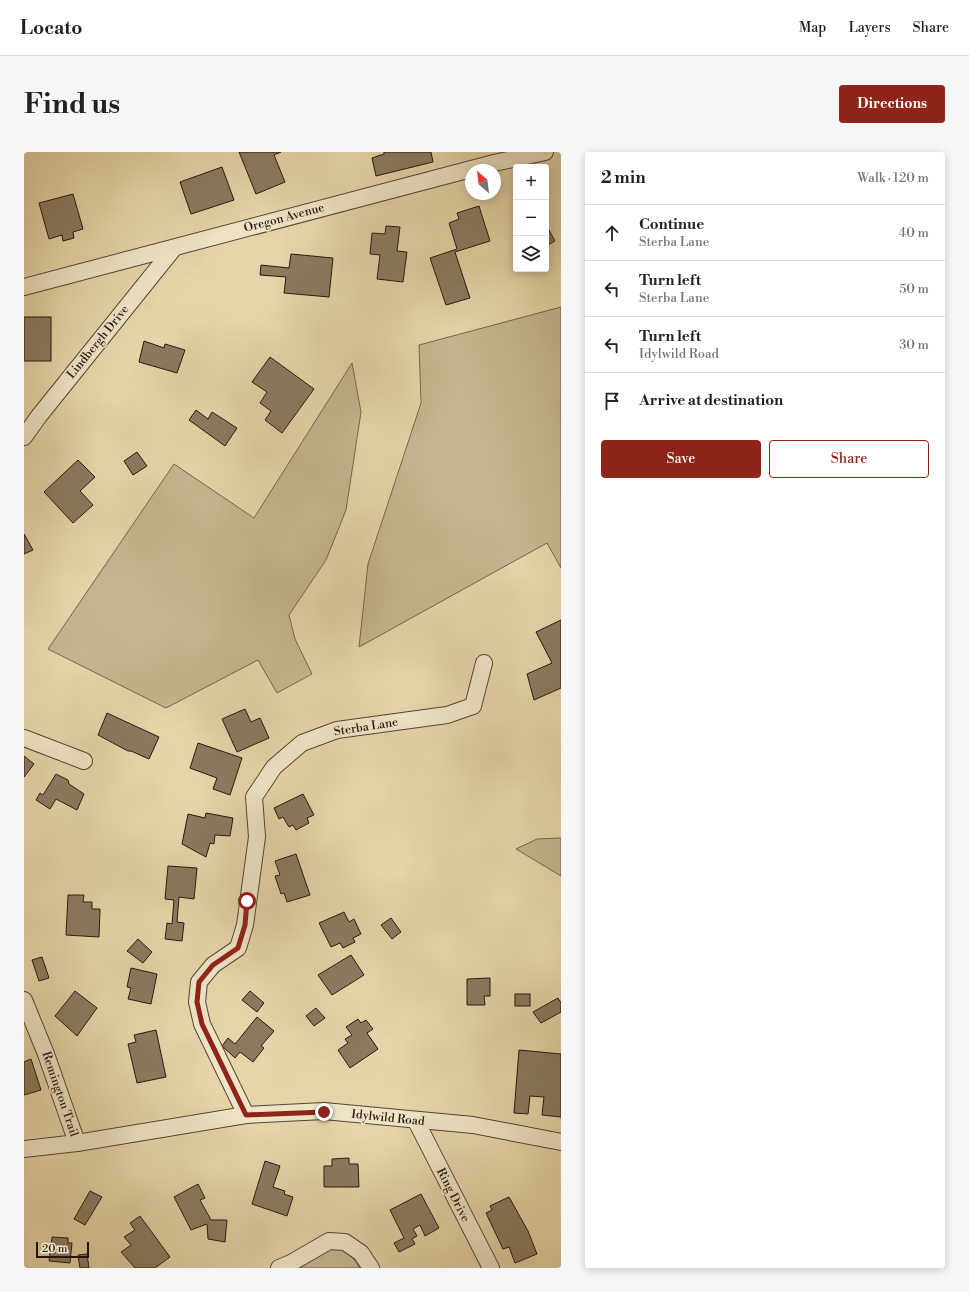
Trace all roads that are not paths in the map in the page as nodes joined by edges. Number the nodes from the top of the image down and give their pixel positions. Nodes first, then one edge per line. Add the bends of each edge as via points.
1 (544, 152) edge
2 (492, 157) edge
3 (174, 248) junction
4 (24, 287) edge
5 (24, 437) edge
6 (484, 664) dead end
7 (24, 738) edge
8 (84, 761) dead end
9 (24, 1000) edge
10 (246, 1115) junction
11 (416, 1121) junction
12 (561, 1142) edge
13 (78, 1143) junction
14 (24, 1149) edge
15 (279, 1268) edge
16 (371, 1268) edge
17 (491, 1268) edge

1 - 2 street, Oregon Avenue
2 - 3 street, Oregon Avenue
3 - 4 street, Oregon Avenue
3 - 5 street, Lindbergh Drive
6 - 10 street, Sterba Lane via 473,706 447,715 336,730 302,743 274,767 254,797 257,836 245,925 238,948 213,965 199,982 197,1002 202,1024
7 - 8 street
9 - 13 street, Remington Trail
10 - 11 street, Idylwild Road via 324,1112
10 - 13 street, Idylwild Road
11 - 12 street, Idylwild Road via 473,1126
11 - 17 street, Ring Drive
13 - 14 street, Idylwild Road
15 - 16 street via 291,1264 328,1241 345,1242 361,1253

